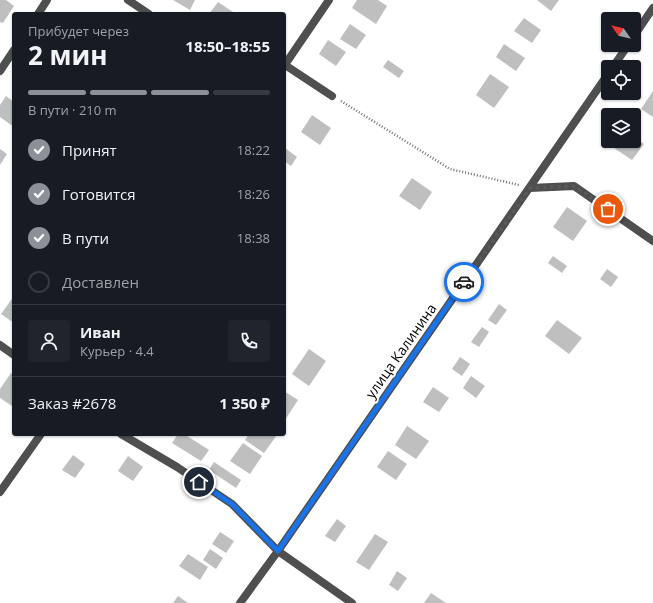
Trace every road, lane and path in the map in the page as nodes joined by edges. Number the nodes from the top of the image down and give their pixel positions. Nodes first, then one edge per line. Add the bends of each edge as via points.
1 (47, 0) edge
2 (128, 0) edge
3 (329, 0) edge
4 (653, 8) edge
5 (39, 12) edge
6 (146, 12) edge
7 (641, 26) edge
8 (12, 53) edge
9 (286, 64) edge
10 (286, 66) edge
11 (0, 71) edge
12 (601, 84) edge
13 (332, 96) joint
14 (530, 188) junction
15 (653, 241) edge
16 (0, 345) edge
17 (12, 354) edge
18 (40, 436) edge
19 (124, 436) edge
20 (0, 492) edge
21 (278, 551) junction
22 (240, 603) edge
23 (352, 603) edge

1 - 5 street
2 - 6 street
3 - 9 street
4 - 7 street
8 - 11 street
10 - 13 street
12 - 14 street, улица Калинина
13 - 14 path via 450,169
14 - 15 street via 574,186
14 - 21 street, улица Калинина
16 - 17 street
18 - 20 street
19 - 21 street via 232,504
21 - 22 street, улица Калинина
21 - 23 street

